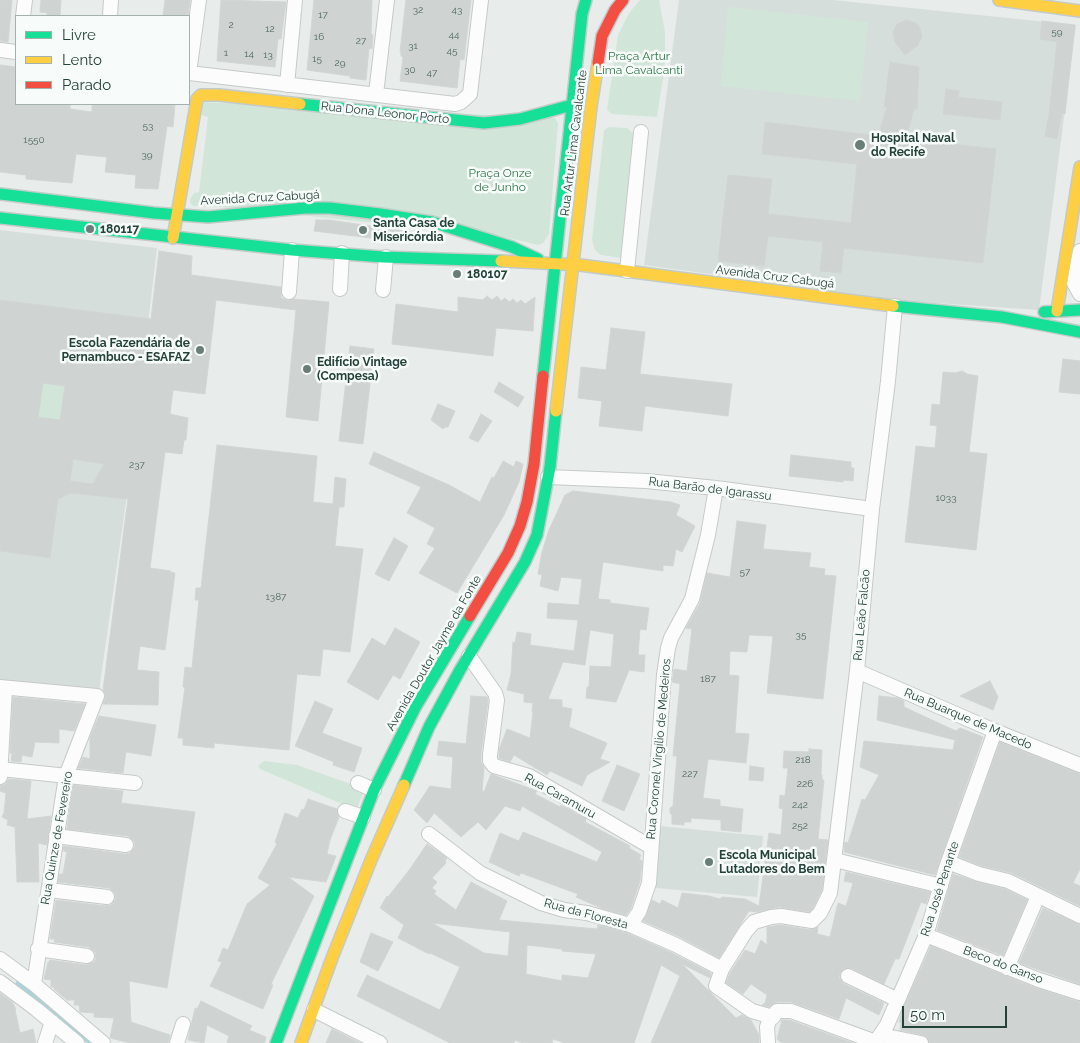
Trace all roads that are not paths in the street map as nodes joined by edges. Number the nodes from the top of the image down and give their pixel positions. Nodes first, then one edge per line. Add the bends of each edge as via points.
1 (25, 0) edge
2 (111, 0) edge
3 (199, 0) edge
4 (295, 0) edge
5 (387, 0) edge
6 (481, 0) edge
7 (586, 0) edge
8 (623, 0) edge
9 (999, 0) edge
10 (1080, 11) edge
11 (23, 15) edge
12 (110, 15) edge
13 (0, 50) edge
14 (15, 52) edge
15 (190, 66) edge
16 (190, 73) edge
17 (287, 85) junction
18 (376, 94) junction
19 (572, 105) junction
20 (641, 132) dead end
21 (1080, 165) edge
22 (0, 194) edge
23 (177, 215) junction
24 (0, 218) edge
25 (173, 238) junction
26 (292, 250) junction
27 (1080, 252) edge
28 (342, 253) junction
29 (386, 257) junction
30 (550, 262) junction
31 (573, 265) junction
32 (627, 272) junction
33 (340, 289) dead end
34 (383, 290) dead end
35 (289, 292) dead end
36 (1080, 294) edge
37 (895, 306) junction
38 (1080, 310) edge
39 (1058, 311) junction
40 (1002, 316) junction
41 (1078, 332) edge
42 (548, 477) junction
43 (716, 488) junction
44 (872, 508) junction
45 (469, 656) junction
46 (857, 671) junction
47 (3, 688) edge
48 (995, 731) junction
49 (1080, 765) edge
50 (0, 772) edge
51 (66, 776) junction
52 (135, 783) dead end
53 (358, 783) dead end
54 (374, 790) junction
55 (346, 811) dead end
56 (363, 817) junction
57 (429, 834) dead end
58 (56, 836) junction
59 (355, 839) junction
60 (126, 845) dead end
61 (651, 847) junction
62 (371, 860) junction
63 (835, 860) junction
64 (948, 862) junction
65 (941, 886) junction
66 (48, 890) junction
67 (1038, 896) junction
68 (107, 897) dead end
69 (1080, 916) edge
70 (630, 924) junction
71 (926, 936) junction
72 (38, 949) junction
73 (87, 956) dead end
74 (0, 959) edge
75 (1006, 968) junction
76 (722, 969) junction
77 (19, 973) junction
78 (303, 975) junction
79 (848, 976) dead end
80 (34, 984) junction
81 (4, 985) edge
82 (1080, 993) edge
83 (898, 1000) junction
84 (314, 1010) junction
85 (752, 1011) junction
86 (773, 1017) junction
87 (52, 1022) junction
88 (183, 1024) dead end
89 (768, 1037) edge
90 (882, 1040) edge
91 (44, 1043) edge
92 (77, 1043) edge
93 (103, 1043) edge
94 (177, 1043) edge
95 (276, 1043) edge
96 (283, 1043) edge
97 (301, 1043) edge
98 (380, 1043) edge
99 (921, 1043) edge

1 - 11 street
2 - 12 street
3 - 15 street
4 - 17 street
5 - 18 street
6 - 18 street, Rua Dona Leonor Porto via 470,94 455,104
7 - 19 main road, Rua Artur Lima Cavalcante
8 - 31 main road, Rua Artur Lima Cavalcante via 602,36
9 - 10 main road
13 - 14 street
16 - 17 street, Rua Dona Leonor Porto
17 - 18 street, Rua Dona Leonor Porto
19 - 23 main road, Rua Dona Leonor Porto via 520,119 484,123 201,95 197,99
19 - 30 main road, Rua Artur Lima Cavalcante
20 - 32 street
21 - 39 main road
22 - 23 main road, Avenida Cruz Cabugá
23 - 25 main road
23 - 30 main road, Avenida Cruz Cabugá via 216,216 305,208 380,214 432,222
24 - 25 main road, Avenida Cruz Cabugá
25 - 26 main road, Avenida Cruz Cabugá
26 - 28 main road, Avenida Cruz Cabugá
26 - 35 street
27 - 36 street via 1074,283
28 - 29 main road, Avenida Cruz Cabugá
28 - 33 street
29 - 30 main road, Avenida Cruz Cabugá
29 - 34 street
30 - 31 main road, Avenida Cruz Cabugá
30 - 54 main road, Avenida Doutor Jayme da Fonte via 534,464 528,502 508,553 415,708
31 - 32 main road, Avenida Cruz Cabugá
31 - 42 main road
32 - 37 main road, Avenida Cruz Cabugá
37 - 40 main road, Avenida Cruz Cabugá
37 - 44 street, Rua Leão Falcão
38 - 39 main road, Avenida Cruz Cabugá
39 - 40 main road, Avenida Cruz Cabugá
40 - 41 main road, Avenida Cruz Cabugá
42 - 43 street, Rua Barão de Igarassu
42 - 45 main road via 537,535 525,562
43 - 44 street, Rua Barão de Igarassu
43 - 61 street, Rua Coronel Virgílio de Medeiros via 692,599 668,648
44 - 46 street, Rua Leão Falcão
45 - 61 street, Rua Caramuru via 497,700 490,755 494,766 529,776
45 - 62 main road via 429,727
46 - 48 street, Rua Buarque de Macedo
46 - 63 street, Rua Leão Falcão
47 - 50 street
47 - 51 street, Rua Quinze de Fevereiro via 96,696
48 - 49 street, Rua Buarque de Macedo
48 - 64 street, Rua José Penante
50 - 51 street
51 - 52 street
51 - 58 street, Rua Quinze de Fevereiro
53 - 54 street
54 - 56 main road, Avenida Doutor Jayme da Fonte
55 - 56 street
56 - 59 main road, Avenida Doutor Jayme da Fonte
57 - 70 street, Rua da Floresta via 480,873 541,903
58 - 60 street
58 - 66 street, Rua Quinze de Fevereiro
59 - 62 main road via 365,847
59 - 78 main road, Avenida Doutor Jayme da Fonte
61 - 70 street, Rua Coronel Virgílio de Medeiros via 649,883 639,912
62 - 84 main road
63 - 65 street
63 - 76 street, Rua Leão Falcão via 830,893 814,919 809,922 781,916 754,922
64 - 65 street, Rua José Penante
64 - 67 street via 1008,881
65 - 71 street, Rua José Penante
66 - 68 street
66 - 72 street, Rua Quinze de Fevereiro
67 - 69 street
67 - 75 street
70 - 76 street, Rua da Floresta
71 - 75 street, Beco do Ganso
71 - 83 street, Rua José Penante
72 - 73 street
72 - 80 street, Rua Quinze de Fevereiro
74 - 77 street
75 - 82 street, Beco do Ganso
76 - 85 street via 716,986
77 - 80 street
77 - 81 street
78 - 95 main road, Avenida Doutor Jayme da Fonte
78 - 96 main road via 305,990
79 - 83 street
80 - 93 street
81 - 87 street
83 - 90 street, Rua José Penante
84 - 97 main road
84 - 98 street
85 - 86 street
85 - 89 street
86 - 89 street via 769,1021
86 - 90 street via 777,1011 791,1011
87 - 91 street
87 - 92 street
88 - 94 street
90 - 99 street

